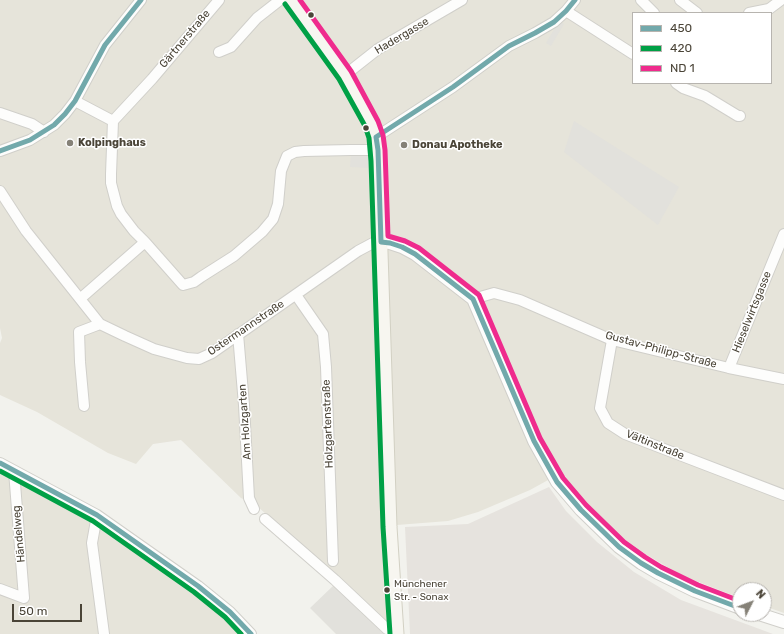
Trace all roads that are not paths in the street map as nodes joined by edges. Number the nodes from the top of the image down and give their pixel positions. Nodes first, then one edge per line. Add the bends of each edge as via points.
1 (141, 0) edge
2 (219, 0) edge
3 (280, 0) edge
4 (291, 0) edge
5 (462, 0) edge
6 (575, 0) edge
7 (641, 0) edge
8 (680, 0) edge
9 (781, 0) edge
10 (566, 11) junction
11 (653, 12) edge
12 (696, 12) edge
13 (756, 12) edge
14 (219, 52) dead end
15 (632, 53) edge
16 (345, 75) junction
17 (677, 84) edge
18 (75, 101) junction
19 (0, 113) edge
20 (740, 116) dead end
21 (114, 120) junction
22 (44, 132) junction
23 (377, 144) junction
24 (0, 151) edge
25 (0, 191) edge
26 (784, 234) edge
27 (145, 242) junction
28 (381, 242) junction
29 (296, 295) junction
30 (81, 298) junction
31 (473, 298) junction
32 (100, 324) junction
33 (238, 334) junction
34 (612, 340) junction
35 (729, 368) junction
36 (784, 379) edge
37 (84, 406) dead end
38 (0, 463) edge
39 (14, 471) junction
40 (784, 495) edge
41 (254, 510) dead end
42 (96, 515) junction
43 (265, 519) dead end
44 (333, 561) dead end
45 (0, 589) edge
46 (732, 605) edge
47 (772, 618) edge
48 (784, 622) edge
49 (104, 634) edge
50 (251, 634) edge
51 (397, 634) edge

1 - 18 street via 105,45
2 - 21 street, Gärtnerstraße
3 - 14 street via 257,18 231,48
4 - 16 main road
5 - 16 street, Hadergasse via 378,49
6 - 10 street
7 - 11 street
8 - 12 street
9 - 13 street via 769,10
10 - 15 street
10 - 23 street via 554,22 509,46
16 - 23 main road via 371,123
17 - 20 street
18 - 21 street
18 - 22 street via 54,125
19 - 22 street via 32,124
21 - 27 street via 111,174 114,197 121,214
22 - 24 street
23 - 27 street via 351,150 295,152 287,156 281,171 278,204 273,219 234,256 194,282 183,285
23 - 28 main road
25 - 30 street, Ostermannstraße via 26,231
26 - 35 street, Hieselwirtsgasse
27 - 30 street
28 - 29 street, Ostermannstraße via 366,246
28 - 31 street via 396,245 415,254
28 - 51 main road via 390,527
29 - 33 street, Ostermannstraße
29 - 44 street, Holzgartenstraße via 323,334
30 - 32 street, Ostermannstraße
31 - 34 street, Gustav-Philipp-Straße via 494,293 520,300
31 - 46 street via 534,441 557,482 619,547 658,573 695,592
32 - 33 street, Ostermannstraße via 154,349 199,359
32 - 37 street via 79,332
33 - 41 street, Am Holzgarten via 249,498
34 - 35 street, Gustav-Philipp-Straße
34 - 40 street, Vältinstraße via 600,408 608,422 625,434
35 - 36 street, Gustav-Philipp-Straße
38 - 39 street
39 - 42 street
39 - 45 street, Händelweg via 24,598
42 - 49 street via 92,543
42 - 50 street via 198,586 230,612
43 - 51 street via 387,629
47 - 48 street

